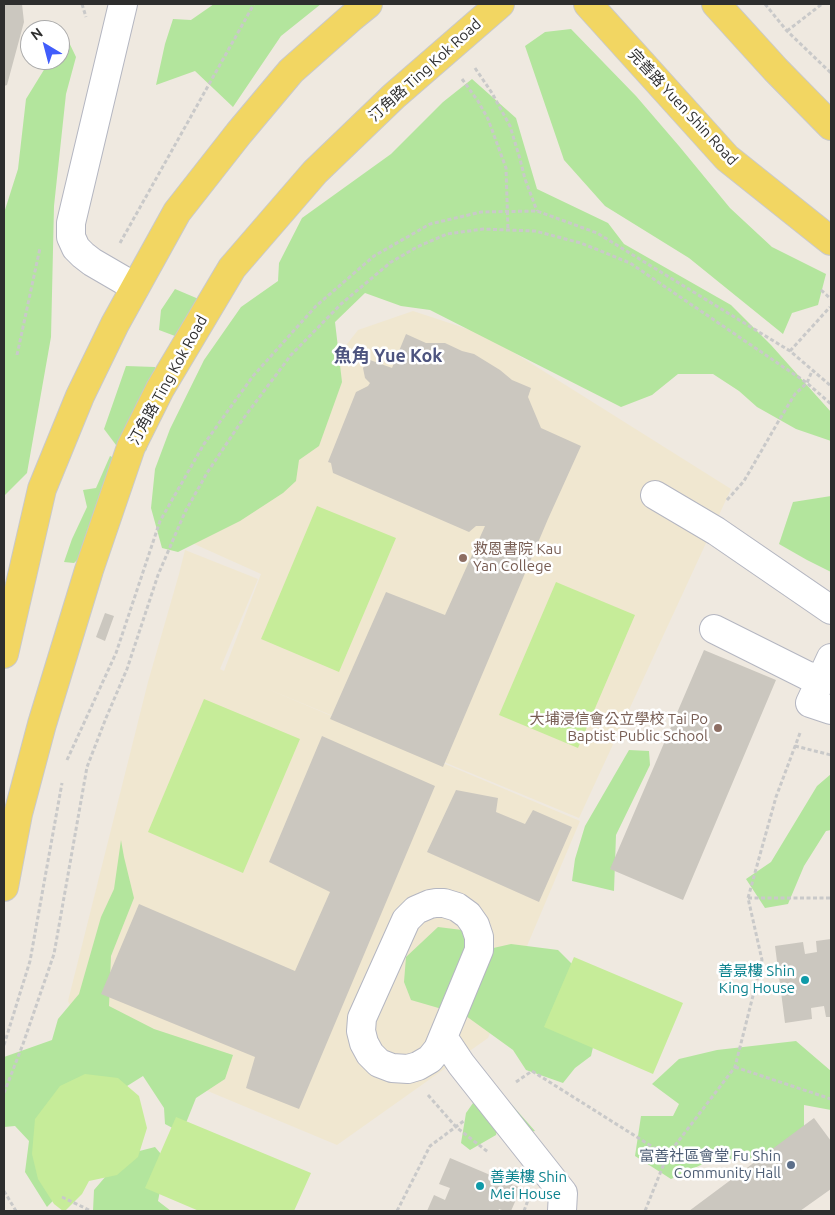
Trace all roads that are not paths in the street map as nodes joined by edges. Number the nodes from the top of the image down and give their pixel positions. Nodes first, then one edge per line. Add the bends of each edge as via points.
1 (123, 4) edge
2 (368, 4) edge
3 (500, 4) edge
4 (588, 4) edge
5 (716, 4) edge
6 (831, 126) edge
7 (831, 240) edge
8 (135, 287) junction
9 (655, 495) dead end
10 (831, 610) edge
11 (714, 629) dead end
12 (4, 654) edge
13 (823, 688) edge
14 (4, 887) edge
15 (443, 1037) junction
16 (562, 1211) edge

1 - 8 street via 71,223 71,237 83,255
2 - 8 main road via 291,71 239,133 177,212
3 - 14 main road, 汀角路 Ting Kok Road via 394,96 315,172 232,268 160,389 131,447 88,570 18,814
4 - 7 main road, 完善路 Yuen Shin Road via 727,158
5 - 6 main road
8 - 12 main road via 80,396 42,488
9 - 10 street via 716,531
11 - 13 street via 806,675
15 - 15 street via 477,956 479,937 468,915 457,907 436,903 423,906 406,920 362,1018 361,1031 370,1054 379,1063 392,1068 418,1066 430,1059
15 - 16 street via 563,1193

